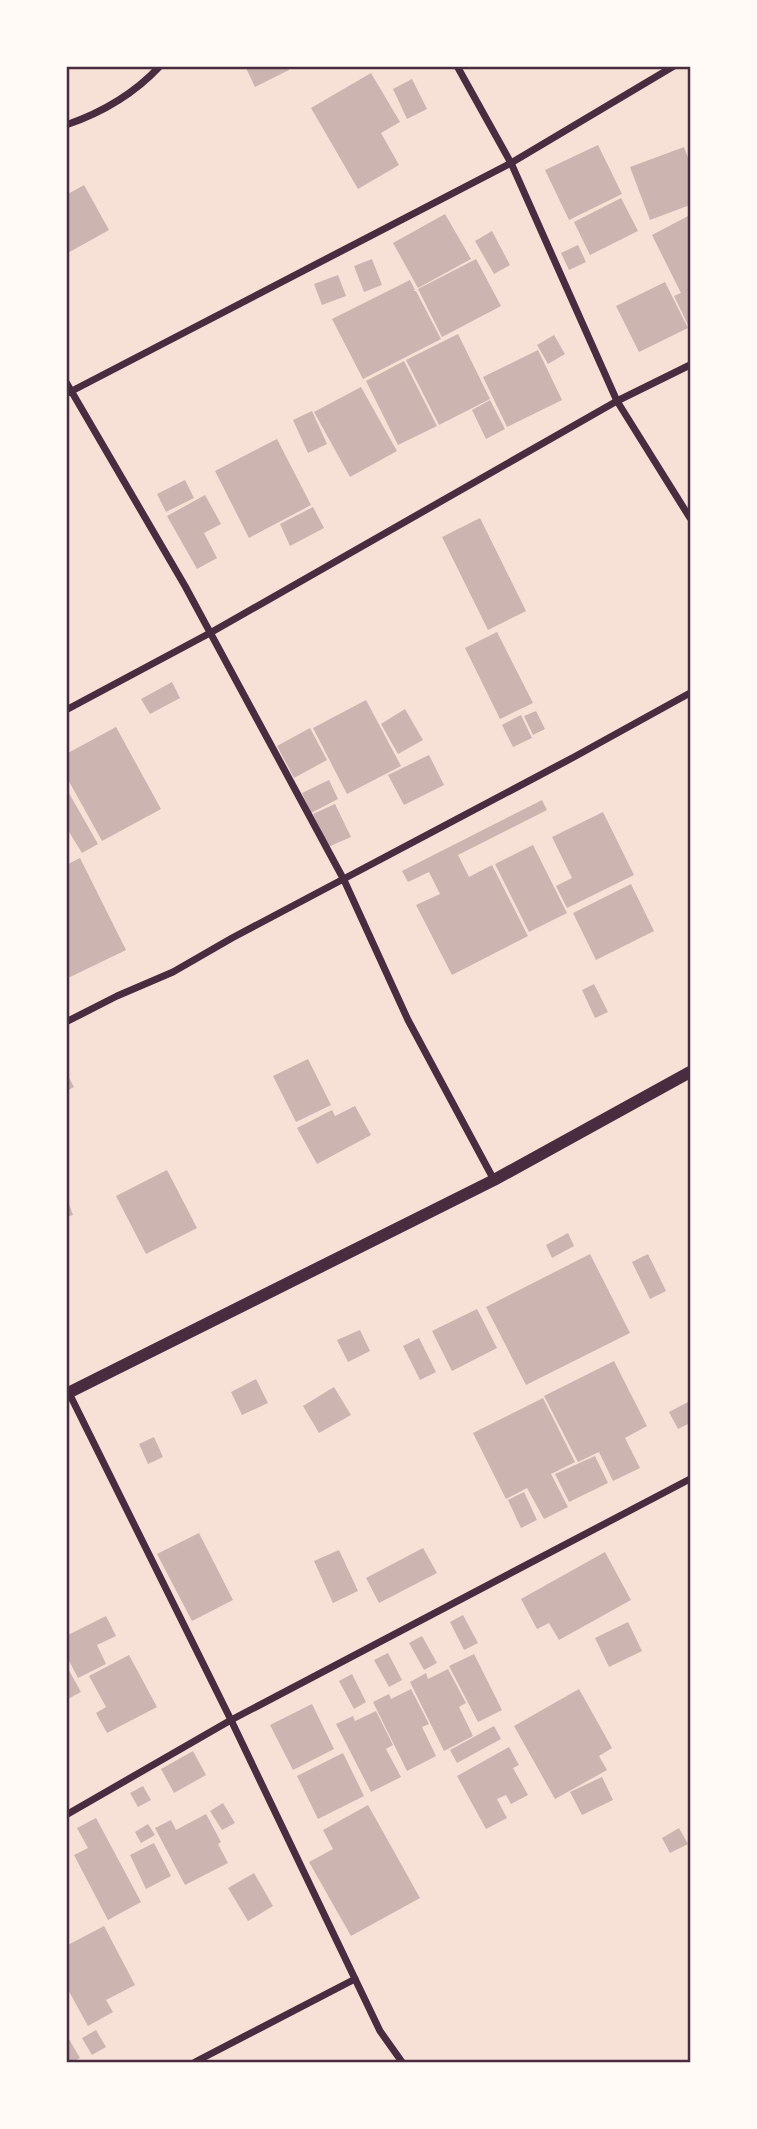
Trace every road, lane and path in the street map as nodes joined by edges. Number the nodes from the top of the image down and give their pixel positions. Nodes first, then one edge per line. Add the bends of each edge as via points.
1 (160, 66) edge
2 (457, 66) edge
3 (674, 66) edge
4 (66, 125) edge
5 (511, 163) junction
6 (691, 365) edge
7 (66, 382) edge
8 (69, 392) edge
9 (617, 401) junction
10 (691, 518) edge
11 (210, 633) junction
12 (691, 693) edge
13 (66, 710) edge
14 (344, 880) junction
15 (66, 1021) edge
16 (691, 1072) edge
17 (494, 1180) junction
18 (68, 1394) edge
19 (691, 1479) edge
20 (231, 1720) junction
21 (66, 1815) edge
22 (355, 1979) junction
23 (195, 2063) edge
24 (402, 2063) edge

1 - 4 street via 147,80 92,116
2 - 5 street
3 - 5 street
5 - 8 street
5 - 9 street
6 - 9 street
7 - 8 street
8 - 11 street
9 - 10 street
9 - 11 street
11 - 13 street
11 - 14 street
12 - 14 street
14 - 15 street via 173,972
14 - 17 street via 408,1020
16 - 17 street
17 - 18 street
18 - 20 street
19 - 20 street
20 - 21 street
20 - 22 street
22 - 23 street
22 - 24 street via 380,2031

